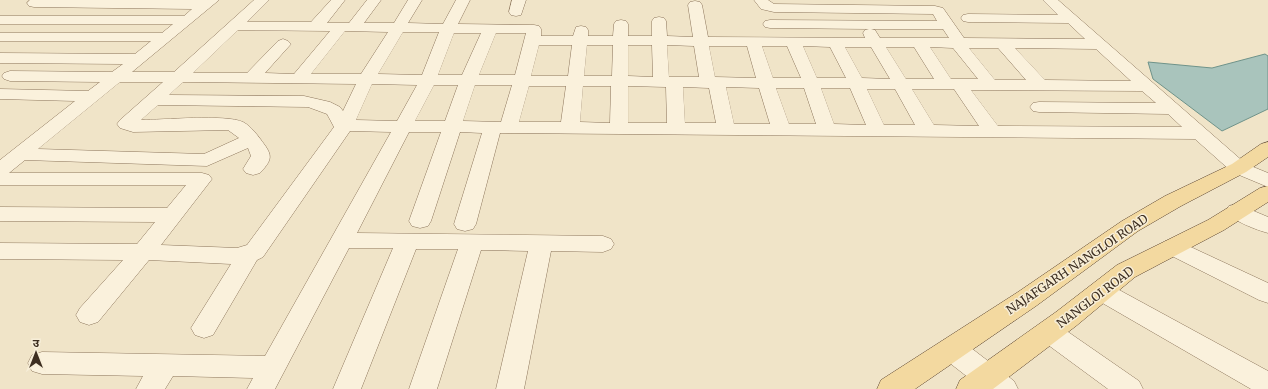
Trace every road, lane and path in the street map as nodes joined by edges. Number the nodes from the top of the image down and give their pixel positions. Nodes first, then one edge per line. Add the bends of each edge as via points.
1 (262, 0) edge
2 (338, 0) edge
3 (374, 0) edge
4 (415, 0) edge
5 (463, 0) edge
6 (761, 0) edge
7 (1050, 0) edge
8 (209, 2) edge
9 (34, 3) dead end
10 (848, 4) edge
11 (695, 5) dead end
12 (968, 18) dead end
13 (1071, 19) junction
14 (3, 20) dead end
15 (187, 20) junction
16 (659, 21) dead end
17 (770, 24) dead end
18 (861, 24) junction
19 (948, 25) junction
20 (234, 26) junction
21 (316, 26) junction
22 (348, 26) junction
23 (398, 27) junction
24 (449, 27) junction
25 (491, 28) junction
26 (621, 32) junction
27 (581, 35) junction
28 (0, 37) edge
29 (166, 37) junction
30 (533, 40) junction
31 (660, 40) junction
32 (701, 40) junction
33 (753, 42) junction
34 (793, 42) junction
35 (835, 42) junction
36 (958, 42) junction
37 (876, 43) junction
38 (919, 43) junction
39 (283, 44) dead end
40 (1003, 44) junction
41 (1099, 44) junction
42 (0, 58) edge
43 (138, 59) junction
44 (10, 76) dead end
45 (115, 78) junction
46 (178, 78) junction
47 (251, 79) junction
48 (298, 79) junction
49 (366, 80) junction
50 (428, 80) junction
51 (468, 81) junction
52 (521, 81) junction
53 (575, 82) junction
54 (620, 82) junction
55 (668, 82) junction
56 (712, 83) junction
57 (766, 83) junction
58 (811, 83) junction
59 (857, 84) junction
60 (901, 84) junction
61 (953, 84) junction
62 (991, 85) junction
63 (1021, 85) junction
64 (1040, 85) junction
65 (1145, 86) junction
66 (0, 94) edge
67 (92, 96) junction
68 (153, 100) junction
69 (1039, 107) junction
70 (1172, 109) junction
71 (345, 124) junction
72 (501, 126) junction
73 (401, 127) junction
74 (452, 127) junction
75 (570, 127) junction
76 (619, 128) junction
77 (676, 128) junction
78 (726, 129) junction
79 (781, 129) junction
80 (827, 130) junction
81 (877, 130) junction
82 (928, 131) junction
83 (992, 131) junction
84 (1060, 132) junction
85 (1199, 133) junction
86 (251, 140) junction
87 (1268, 148) edge
88 (20, 154) junction
89 (1239, 168) junction
90 (0, 170) edge
91 (253, 170) dead end
92 (0, 179) edge
93 (1268, 181) edge
94 (1268, 193) edge
95 (1237, 211) junction
96 (0, 214) edge
97 (174, 215) junction
98 (1268, 226) edge
99 (414, 231) junction
100 (468, 233) junction
101 (341, 240) junction
102 (541, 243) junction
103 (602, 244) dead end
104 (1172, 247) junction
105 (0, 251) edge
106 (143, 252) junction
107 (249, 254) junction
108 (1101, 291) junction
109 (1268, 294) edge
110 (89, 315) dead end
111 (204, 328) dead end
112 (1049, 332) junction
113 (952, 349) junction
114 (42, 363) dead end
115 (166, 365) junction
116 (267, 378) edge
117 (988, 385) edge
118 (1268, 385) edge
119 (150, 389) edge
120 (347, 389) edge
121 (424, 389) edge
122 (510, 389) edge
123 (892, 389) edge
124 (1129, 389) edge

1 - 20 street
2 - 21 street
3 - 22 street
4 - 23 street
5 - 24 street
6 - 10 street via 766,6 774,8
7 - 13 street
8 - 9 street
8 - 15 street
10 - 18 street
10 - 19 street via 935,10
11 - 32 street
12 - 13 street
13 - 41 street
14 - 15 street
15 - 29 street
16 - 31 street
17 - 18 street
18 - 19 street
18 - 37 street
19 - 36 street
20 - 21 street
20 - 46 street
21 - 22 street
22 - 23 street
22 - 48 street
23 - 24 street
23 - 49 street
24 - 25 street
24 - 50 street
25 - 30 street via 532,28 535,31
25 - 51 street
26 - 27 street
26 - 31 street
26 - 54 street
27 - 30 street
27 - 53 street
28 - 29 street
29 - 43 street
30 - 52 street
31 - 32 street
31 - 55 street
32 - 33 street
32 - 56 street
33 - 34 street
33 - 57 street
34 - 35 street
34 - 58 street
35 - 37 street
35 - 59 street
36 - 38 street
36 - 40 street
36 - 62 street
37 - 38 street
37 - 60 street
38 - 61 street
39 - 47 street
40 - 41 street
40 - 64 street
41 - 65 street
42 - 43 street
43 - 45 street
44 - 45 street
45 - 46 street
45 - 67 street
46 - 47 street
46 - 68 street
47 - 48 street
48 - 49 street
49 - 50 street
49 - 71 street
50 - 51 street
50 - 73 street
51 - 52 street
51 - 74 street
52 - 53 street
52 - 72 street
53 - 54 street
53 - 75 street
54 - 55 street
54 - 76 street
55 - 56 street
55 - 77 street
56 - 57 street
56 - 78 street
57 - 58 street
57 - 79 street
58 - 59 street
58 - 80 street
59 - 60 street
59 - 81 street
60 - 61 street
60 - 82 street
61 - 62 street
61 - 83 street
62 - 63 street
63 - 64 street
63 - 69 street
64 - 65 street
65 - 70 street
66 - 67 street
67 - 88 street
68 - 71 street via 304,101 329,108
68 - 86 street via 126,124 229,124 238,128
69 - 70 street
69 - 84 street
70 - 85 street
71 - 73 street
71 - 107 street via 255,251
72 - 74 street
72 - 75 street
72 - 100 street
73 - 74 street
73 - 101 street
74 - 99 street
75 - 76 street
76 - 77 street
77 - 78 street
78 - 79 street
79 - 80 street
80 - 81 street
81 - 82 street
82 - 83 street
83 - 84 street
84 - 85 street
85 - 89 street
86 - 88 street via 207,160
86 - 91 street via 262,154
87 - 89 main road, NAJAFGARH NANGLOI ROAD
88 - 90 street
89 - 93 street
89 - 113 main road, NAJAFGARH NANGLOI ROAD via 1130,226
92 - 97 street via 202,179
94 - 95 main road, NANGLOI ROAD
95 - 98 street
95 - 104 main road, NANGLOI ROAD via 1216,225
96 - 97 street
97 - 106 street
99 - 100 street
99 - 101 street
99 - 120 street
100 - 102 street
100 - 121 street
101 - 116 street
102 - 103 street
102 - 122 street
104 - 108 main road, NANGLOI ROAD via 1126,272
104 - 109 street
105 - 106 street
106 - 107 street via 237,256
106 - 110 street
107 - 111 street
108 - 112 main road, NANGLOI ROAD
108 - 118 street
112 - 117 main road, NANGLOI ROAD
112 - 124 street
113 - 117 street
113 - 123 main road, NAJAFGARH NANGLOI ROAD
114 - 115 street
115 - 116 street
115 - 119 street

